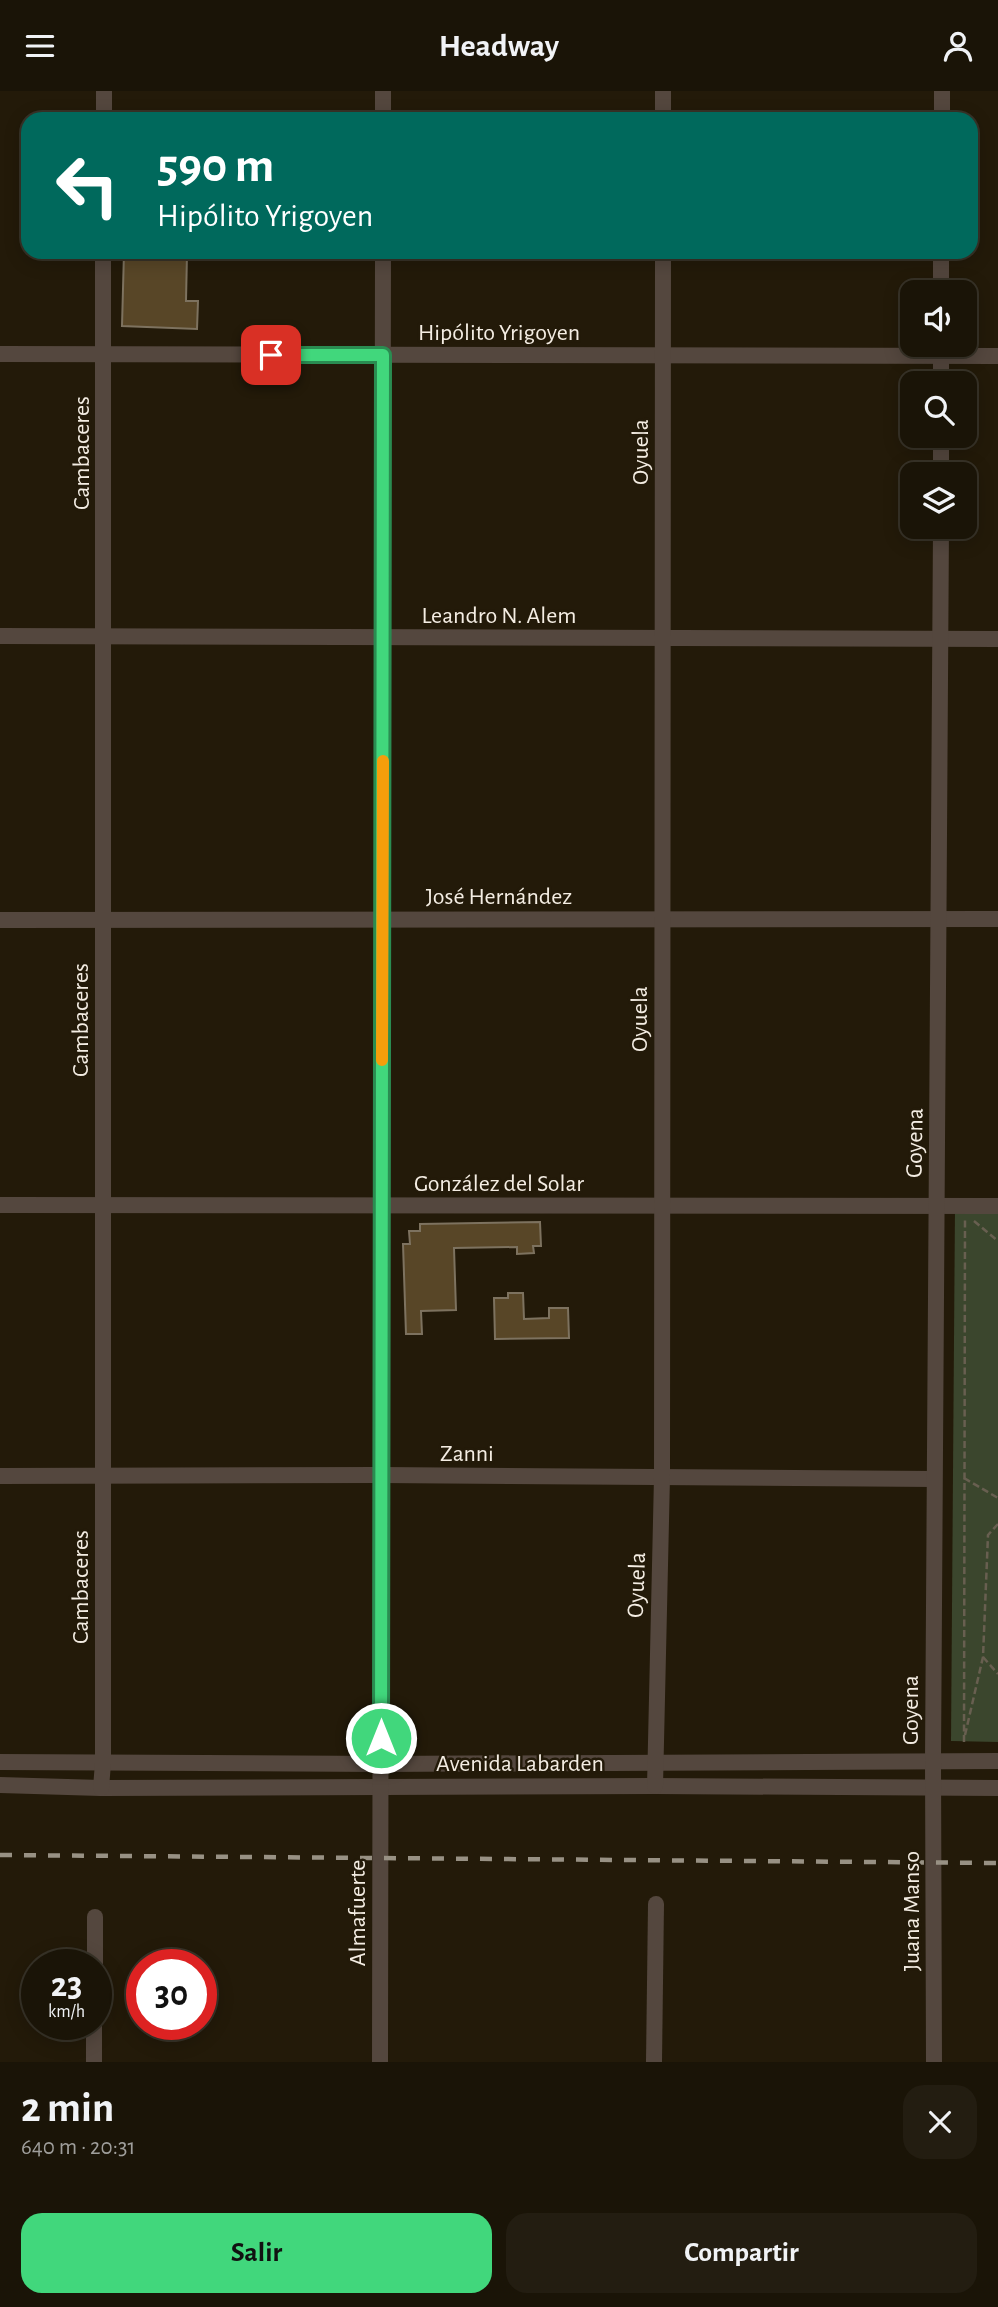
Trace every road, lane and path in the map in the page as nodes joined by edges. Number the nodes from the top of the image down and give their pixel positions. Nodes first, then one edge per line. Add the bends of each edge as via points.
1 (104, 91) edge
2 (383, 91) edge
3 (663, 91) edge
4 (942, 91) edge
5 (104, 112) edge
6 (383, 112) edge
7 (663, 112) edge
8 (942, 112) edge
9 (103, 259) edge
10 (383, 259) edge
11 (663, 259) edge
12 (941, 259) edge
13 (941, 280) edge
14 (900, 351) edge
15 (0, 353) edge
16 (103, 354) junction
17 (977, 354) edge
18 (383, 355) junction
19 (663, 355) junction
20 (998, 356) edge
21 (941, 539) edge
22 (0, 636) edge
23 (103, 636) junction
24 (383, 637) junction
25 (663, 638) junction
26 (940, 639) junction
27 (998, 639) edge
28 (382, 919) junction
29 (940, 919) junction
30 (998, 919) edge
31 (0, 920) edge
32 (662, 920) junction
33 (103, 922) junction
34 (0, 1205) edge
35 (103, 1206) junction
36 (382, 1206) junction
37 (662, 1206) junction
38 (935, 1206) junction
39 (965, 1206) junction
40 (998, 1206) edge
41 (998, 1241) edge
42 (102, 1475) junction
43 (381, 1475) junction
44 (0, 1476) edge
45 (662, 1477) junction
46 (964, 1478) junction
47 (934, 1479) junction
48 (998, 1498) edge
49 (998, 1524) edge
50 (983, 1657) junction
51 (998, 1674) edge
52 (933, 1760) junction
53 (998, 1761) edge
54 (0, 1762) edge
55 (103, 1763) junction
56 (654, 1763) junction
57 (381, 1764) junction
58 (0, 1785) edge
59 (381, 1786) junction
60 (655, 1786) junction
61 (101, 1788) junction
62 (933, 1788) junction
63 (998, 1788) edge
64 (656, 1904) dead end
65 (95, 1916) dead end
66 (95, 1949) edge
67 (94, 2040) edge
68 (94, 2062) edge
69 (380, 2062) edge
70 (654, 2062) edge
71 (934, 2062) edge

1 - 5 street
2 - 6 street
3 - 7 street
4 - 8 street
9 - 16 street, Cambaceres
10 - 18 street, Almafuerte
11 - 19 street, Oyuela
12 - 13 street
14 - 19 street, Hipólito Yrigoyen
15 - 16 street, Hipólito Yrigoyen
16 - 18 street, Hipólito Yrigoyen
16 - 23 street, Cambaceres
17 - 20 street, Hipólito Yrigoyen
18 - 19 street, Hipólito Yrigoyen
18 - 24 street, Almafuerte
19 - 25 street, Oyuela
21 - 26 street, Goyena
22 - 23 street, Leandro N. Alem
23 - 24 street, Leandro N. Alem
23 - 33 street, Cambaceres
24 - 25 street, Leandro N. Alem
24 - 28 street, Almafuerte
25 - 26 street, Leandro N. Alem
25 - 32 street, Oyuela
26 - 27 street, Leandro N. Alem
26 - 29 street, Goyena
28 - 32 street, José Hernández
28 - 33 street, José Hernández
28 - 36 street, Almafuerte
29 - 30 street, José Hernández
29 - 32 street, José Hernández
29 - 38 street, Goyena
31 - 33 street, José Hernández
32 - 37 street, Oyuela
33 - 35 street, Cambaceres
34 - 35 street, González del Solar
35 - 36 street, González del Solar
35 - 42 street, Cambaceres
36 - 37 street, González del Solar
36 - 43 street, Almafuerte
37 - 38 street, González del Solar
37 - 45 street, Oyuela
38 - 39 street, González del Solar
38 - 47 street, Goyena
39 - 40 street, González del Solar
39 - 41 path via 971,1219
39 - 46 path
42 - 43 street, Zanni
42 - 44 street, Zanni
42 - 55 street, Cambaceres
43 - 45 street, Zanni
43 - 57 street, Almafuerte
45 - 47 street, Zanni
45 - 56 street, Oyuela
46 - 48 path
46 - 50 path via 964,1742
47 - 52 street, Goyena
49 - 50 path via 988,1535
50 - 51 path
52 - 53 street, Avenida Labarden
52 - 56 street, Avenida Labarden
52 - 62 street, Juana Manso
54 - 55 street, Avenida Labarden
55 - 57 street, Avenida Labarden
55 - 61 street, Cambaceres
56 - 57 street, Avenida Labarden
56 - 60 street, Oyuela
57 - 59 street, Almafuerte
58 - 61 street, Avenida Labarden
59 - 60 street, Avenida Labarden
59 - 61 street, Avenida Labarden
59 - 69 street, Almafuerte
60 - 62 street, Avenida Labarden
62 - 63 street, Avenida Labarden
62 - 71 street, Juana Manso
64 - 70 street
65 - 66 street
67 - 68 street

